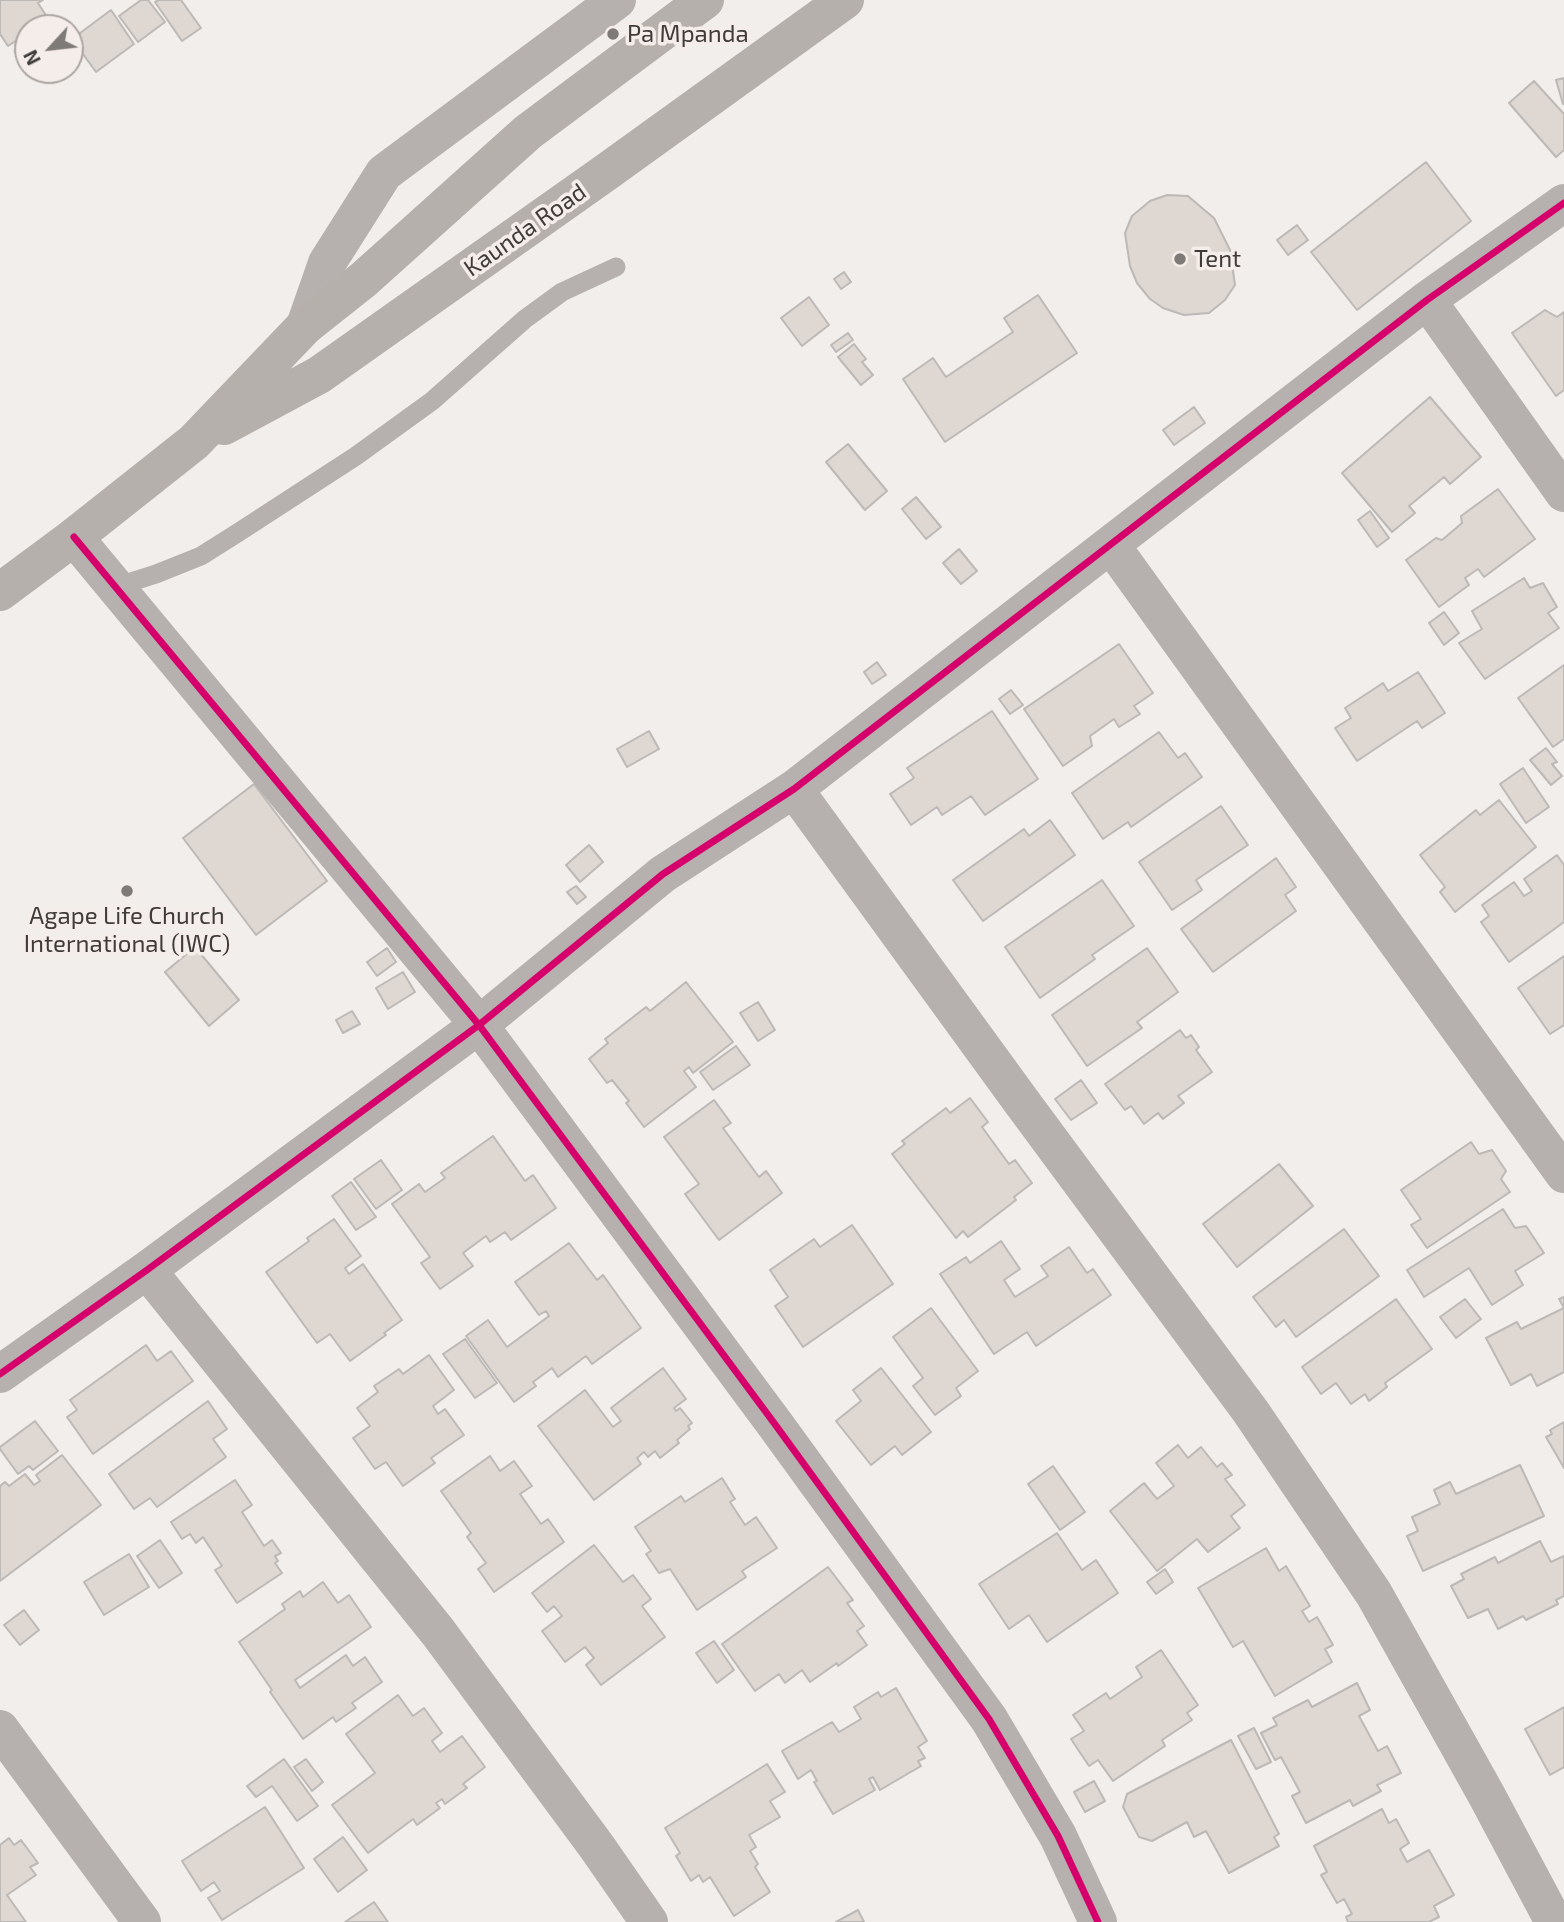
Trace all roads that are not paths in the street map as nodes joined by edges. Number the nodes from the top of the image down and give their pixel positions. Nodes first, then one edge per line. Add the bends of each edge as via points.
1 (617, 0) edge
2 (705, 0) edge
3 (845, 0) edge
4 (1564, 203) edge
5 (616, 267) dead end
6 (1427, 300) junction
7 (305, 326) junction
8 (194, 442) junction
9 (1564, 493) edge
10 (74, 537) junction
11 (1111, 545) junction
12 (115, 587) junction
13 (0, 592) edge
14 (794, 789) junction
15 (479, 1024) junction
16 (1564, 1174) edge
17 (147, 1270) junction
18 (0, 1374) edge
19 (0, 1729) edge
20 (142, 1922) edge
21 (649, 1922) edge
22 (1098, 1922) edge
23 (1554, 1922) edge

1 - 7 street via 384,173 327,263
2 - 7 main road, Kaunda Road via 528,132
3 - 8 main road, Kaunda Road via 319,375
4 - 6 street
5 - 12 lane via 562,292 524,319 432,401 239,532 201,556
6 - 9 street
6 - 11 street
7 - 8 main road, Kaunda Road
8 - 10 main road, Kaunda Road
10 - 12 street
10 - 13 main road, Kaunda Road
11 - 14 street
11 - 16 street
12 - 15 street
14 - 15 street via 663,874
14 - 23 street via 1251,1412 1374,1594
15 - 17 street
15 - 22 street via 989,1719 1058,1836
17 - 18 street
17 - 21 street via 438,1632
19 - 20 street

